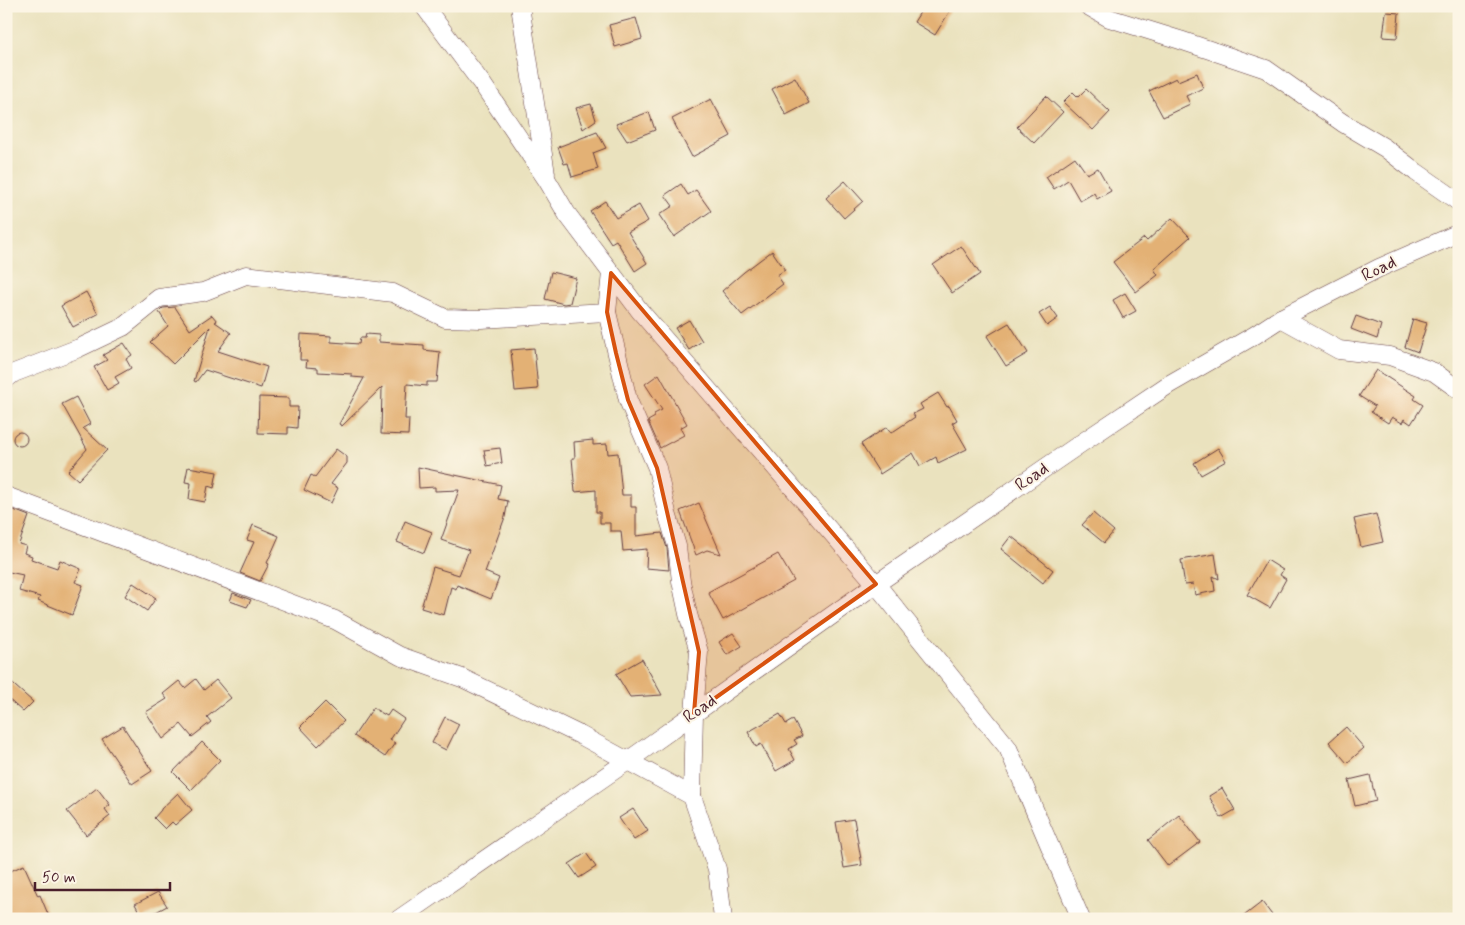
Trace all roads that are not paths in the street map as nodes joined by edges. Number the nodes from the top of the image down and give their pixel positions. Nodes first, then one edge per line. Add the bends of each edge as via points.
1 (424, 6) edge
2 (520, 6) edge
3 (1088, 6) edge
4 (547, 180) junction
5 (1459, 202) edge
6 (1459, 232) edge
7 (611, 273) junction
8 (607, 312) junction
9 (1281, 318) junction
10 (6, 379) edge
11 (1459, 390) edge
12 (6, 496) edge
13 (876, 584) junction
14 (694, 713) junction
15 (628, 760) junction
16 (692, 796) junction
17 (398, 919) edge
18 (723, 919) edge
19 (1081, 919) edge

1 - 4 street via 484,85
2 - 4 street
3 - 5 street via 1109,18 1266,69
4 - 7 street via 566,214
6 - 9 street, Road
7 - 8 street
7 - 13 street via 640,311
8 - 10 street via 445,318 393,293 246,275 203,292 160,298 123,327
8 - 14 street via 628,400 657,468 677,546 681,581 699,652
9 - 11 street via 1339,350 1390,356 1434,372
9 - 13 street, Road via 1168,385
12 - 15 street via 335,620 400,656 462,678
13 - 14 street, Road
13 - 19 street via 1008,748
14 - 15 street, Road
14 - 16 street
15 - 16 street
15 - 17 street, Road
16 - 18 street via 717,869

